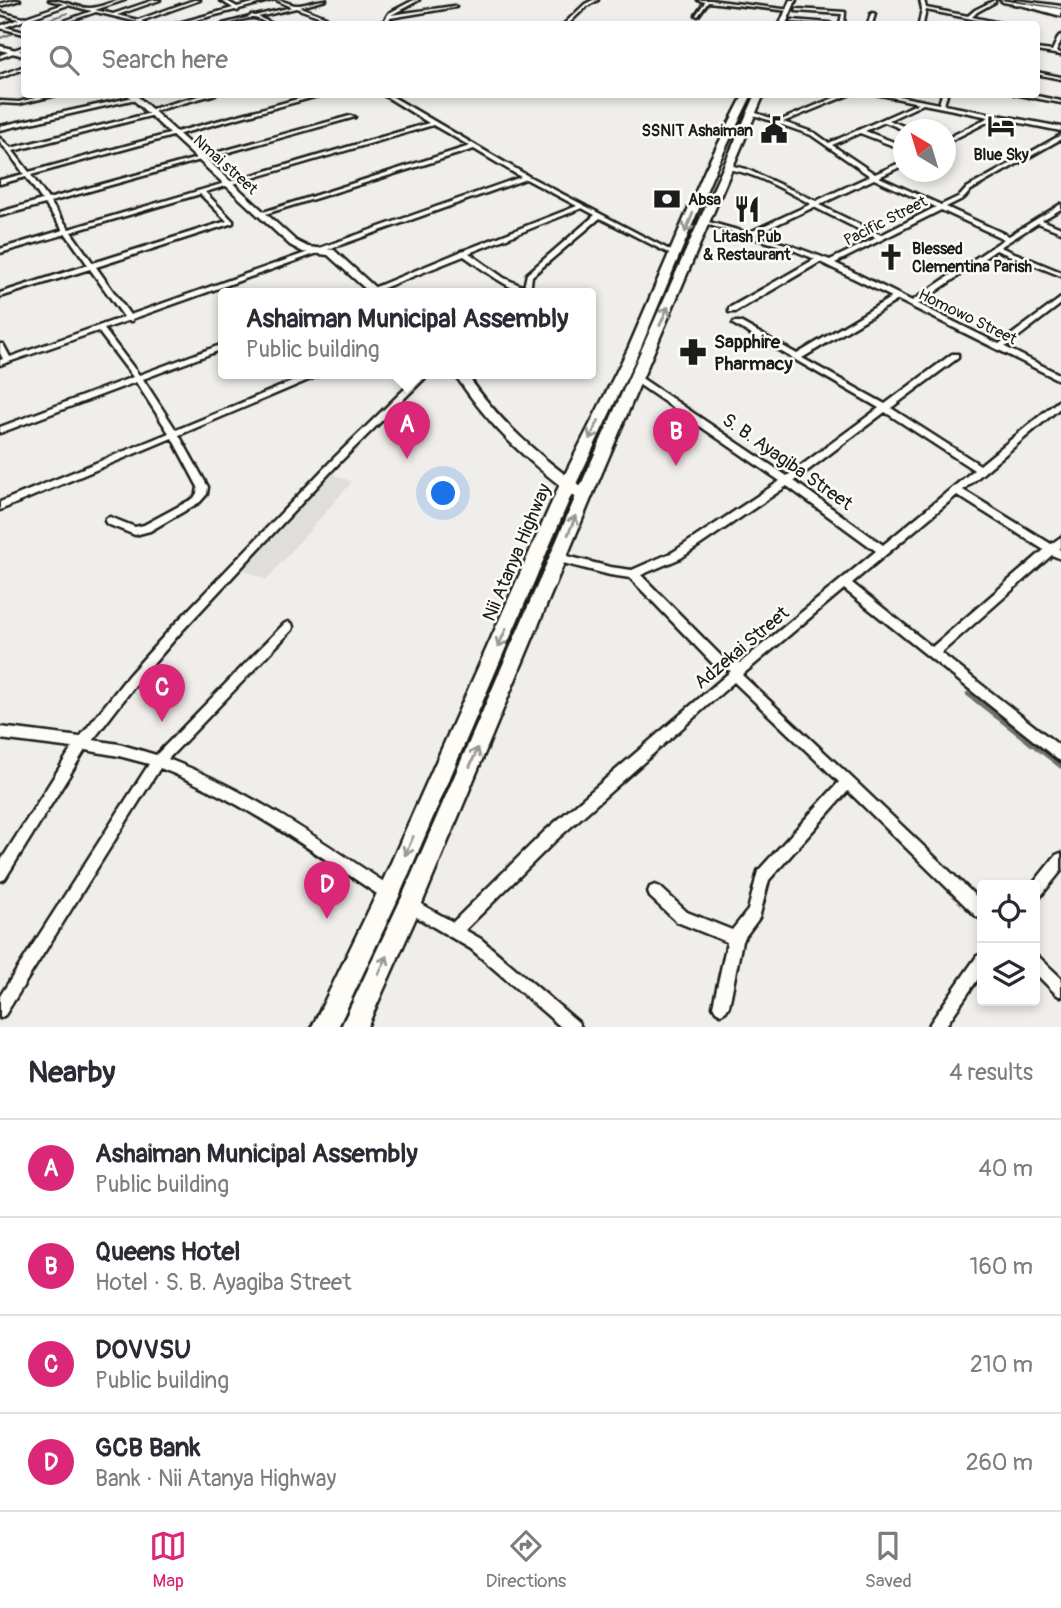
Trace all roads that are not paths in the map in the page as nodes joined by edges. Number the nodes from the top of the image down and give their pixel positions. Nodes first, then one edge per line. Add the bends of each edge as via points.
1 (18, 0) edge
2 (51, 0) edge
3 (82, 0) edge
4 (123, 0) edge
5 (158, 0) edge
6 (178, 0) edge
7 (198, 0) edge
8 (222, 0) edge
9 (270, 0) edge
10 (278, 0) edge
11 (324, 0) edge
12 (596, 0) edge
13 (700, 0) edge
14 (793, 0) edge
15 (801, 0) edge
16 (922, 0) edge
17 (989, 0) edge
18 (1003, 0) edge
19 (1018, 0) edge
20 (403, 1) edge
21 (414, 1) edge
22 (707, 1) edge
23 (1026, 2) edge
24 (190, 3) junction
25 (71, 4) junction
26 (0, 5) edge
27 (295, 6) junction
28 (454, 7) dead end
29 (235, 9) junction
30 (923, 9) junction
31 (94, 10) junction
32 (793, 10) junction
33 (1061, 11) edge
34 (0, 13) edge
35 (873, 14) dead end
36 (113, 15) junction
37 (698, 15) dead end
38 (252, 16) junction
39 (389, 17) junction
40 (970, 17) junction
41 (23, 19) junction
42 (190, 20) junction
43 (66, 21) edge
44 (138, 21) joint
45 (187, 21) edge
46 (194, 21) edge
47 (235, 21) edge
48 (264, 21) edge
49 (315, 21) edge
50 (386, 21) edge
51 (569, 21) edge
52 (785, 21) edge
53 (792, 21) edge
54 (843, 21) edge
55 (871, 21) edge
56 (921, 21) edge
57 (988, 21) edge
58 (0, 26) edge
59 (21, 32) edge
60 (1061, 36) edge
61 (0, 48) edge
62 (21, 49) edge
63 (15, 51) junction
64 (1040, 51) edge
65 (21, 53) edge
66 (1053, 53) junction
67 (1061, 54) edge
68 (0, 57) edge
69 (21, 69) edge
70 (1040, 74) edge
71 (0, 77) edge
72 (1061, 78) edge
73 (41, 98) edge
74 (124, 98) edge
75 (134, 98) edge
76 (200, 98) edge
77 (308, 98) edge
78 (391, 98) edge
79 (747, 98) edge
80 (758, 98) edge
81 (839, 98) edge
82 (895, 98) edge
83 (944, 98) edge
84 (1038, 98) edge
85 (0, 102) edge
86 (1061, 102) edge
87 (921, 104) junction
88 (942, 106) junction
89 (149, 113) junction
90 (751, 113) junction
91 (352, 117) dead end
92 (993, 117) junction
93 (885, 120) junction
94 (781, 121) junction
95 (433, 123) junction
96 (893, 123) edge
97 (0, 128) edge
98 (1061, 129) edge
99 (861, 131) junction
100 (173, 135) junction
101 (733, 136) junction
102 (956, 136) edge
103 (1061, 137) edge
104 (0, 140) edge
105 (830, 144) junction
106 (893, 144) edge
107 (473, 147) junction
108 (10, 150) junction
109 (198, 158) junction
110 (893, 168) edge
111 (725, 169) junction
112 (26, 175) junction
113 (526, 177) junction
114 (875, 177) junction
115 (0, 182) edge
116 (228, 184) junction
117 (202, 191) junction
118 (43, 202) junction
119 (816, 204) junction
120 (582, 206) junction
121 (1061, 206) edge
122 (939, 208) junction
123 (0, 214) edge
124 (260, 214) junction
125 (599, 215) junction
126 (1038, 221) junction
127 (705, 223) junction
128 (1061, 230) edge
129 (67, 231) junction
130 (749, 235) junction
131 (880, 237) junction
132 (1008, 238) junction
133 (995, 247) junction
134 (318, 250) junction
135 (0, 251) edge
136 (463, 253) junction
137 (676, 256) junction
138 (820, 259) junction
139 (830, 263) junction
140 (93, 265) junction
141 (1061, 274) edge
142 (367, 288) edge
143 (380, 288) edge
144 (519, 288) edge
145 (527, 288) edge
146 (0, 295) edge
147 (897, 297) junction
148 (1061, 300) edge
149 (913, 304) junction
150 (732, 310) dead end
151 (128, 319) junction
152 (737, 324) dead end
153 (100, 329) junction
154 (0, 346) edge
155 (1000, 347) junction
156 (218, 348) edge
157 (955, 356) dead end
158 (798, 357) junction
159 (4, 362) edge
160 (139, 377) junction
161 (1061, 378) edge
162 (306, 379) edge
163 (420, 379) edge
164 (464, 379) edge
165 (637, 379) junction
166 (1061, 403) edge
167 (885, 408) junction
168 (0, 430) edge
169 (176, 433) junction
170 (979, 469) junction
171 (787, 481) junction
172 (568, 484) junction
173 (956, 489) junction
174 (584, 496) junction
175 (0, 506) edge
176 (110, 521) dead end
177 (1061, 541) edge
178 (883, 551) junction
179 (1056, 552) edge
180 (559, 558) junction
181 (633, 573) junction
182 (845, 584) junction
183 (288, 627) dead end
184 (932, 654) junction
185 (737, 672) junction
186 (0, 733) edge
187 (82, 744) junction
188 (1061, 755) edge
189 (158, 761) junction
190 (848, 782) junction
191 (1061, 860) edge
192 (0, 874) edge
193 (1040, 886) edge
194 (655, 892) dead end
195 (388, 893) junction
196 (410, 905) junction
197 (977, 907) edge
198 (455, 930) junction
199 (735, 938) junction
200 (977, 968) edge
201 (1040, 968) edge
202 (1061, 989) edge
203 (721, 1006) dead end
204 (0, 1010) edge
205 (325, 1027) edge
206 (354, 1027) edge
207 (573, 1027) edge
208 (936, 1027) edge

1 - 26 street
2 - 25 street
3 - 25 street
4 - 31 street
5 - 36 street
6 - 24 street
7 - 24 street
8 - 29 street
9 - 29 street
10 - 27 street
11 - 27 street
12 - 51 street
13 - 22 street
14 - 32 main road
15 - 32 main road
16 - 30 street
17 - 40 street via 994,2
18 - 23 highway
19 - 23 street
20 - 21 street
21 - 39 street
22 - 32 street
22 - 37 street
23 - 33 street
23 - 33 highway
24 - 44 street
25 - 31 street
25 - 41 street
27 - 38 street
27 - 49 street via 324,17
28 - 39 street
29 - 38 street
29 - 42 street
30 - 40 street
30 - 56 street
31 - 36 street
31 - 43 street
32 - 52 main road
32 - 53 main road
32 - 54 street via 844,13
34 - 41 street
35 - 55 street
36 - 44 street
38 - 47 street
38 - 48 street
39 - 50 street
40 - 57 street
41 - 58 street
42 - 45 street
42 - 46 street
58 - 59 street
60 - 66 street
61 - 63 street
62 - 63 street
63 - 65 street
63 - 68 street
64 - 66 street
66 - 67 street
69 - 71 street
70 - 72 street
73 - 85 street
74 - 97 street
75 - 89 street, Nmai street
76 - 89 street
77 - 100 street
78 - 95 street
79 - 101 main road, Nii Atanya Highway
80 - 90 main road
81 - 94 street
82 - 87 street
83 - 88 street
84 - 86 street
87 - 88 street
87 - 93 street
88 - 92 street
89 - 100 street, Nmai street
89 - 108 street
90 - 94 street
90 - 101 main road
91 - 109 street
92 - 98 street
92 - 102 street
93 - 96 street
93 - 99 street
94 - 105 street
95 - 107 street
95 - 116 street
99 - 105 street
99 - 106 street
100 - 109 street, Nmai street
100 - 112 street
101 - 111 main road
101 -> 137 main road, Nii Atanya Highway
103 - 122 street, Pacific Street
104 - 108 street
105 - 114 street
107 - 113 street
107 - 124 street
108 - 112 street
109 - 116 street, Nmai street
109 - 118 street
110 - 114 street
111 - 119 street via 744,170
111 - 127 main road
112 - 115 street
112 - 118 street
113 - 120 street
113 - 134 street
114 - 119 street
114 - 122 street
116 - 117 street
116 - 124 street, Nmai street
117 - 129 street
117 - 140 street via 231,222
118 - 123 street
118 - 129 street
119 - 130 street
119 - 131 street
120 - 125 street
120 - 136 street
121 - 126 street
122 - 131 street, Pacific Street
122 - 132 street
124 - 134 street, Nmai street via 293,243
125 - 137 street
125 - 145 street via 529,275
126 - 128 street
126 - 132 street
127 - 130 street, Homowo Street
165 -> 127 main road
129 - 135 street
129 - 140 street
130 - 138 street, Homowo Street
131 - 139 street, Pacific Street
132 - 133 street
133 - 141 street
133 - 149 street
134 - 142 street via 331,253
134 - 151 street
136 - 143 street
136 - 144 street
137 -> 172 main road, Nii Atanya Highway
138 - 139 street, Homowo Street
138 - 150 street
139 - 147 street, Homowo Street
140 - 146 street
140 - 151 street
147 - 149 street, Homowo Street
147 - 158 street
148 - 155 street
149 - 155 street, Homowo Street
151 - 153 street
152 - 158 street
153 - 159 street
153 - 160 street
154 - 159 street
155 - 161 street, Homowo Street
156 - 160 street
157 - 167 street
158 - 167 street
160 - 168 street
160 - 169 street
162 - 169 street
163 - 187 street via 200,603
164 - 172 street via 502,431
165 - 171 street, S. B. Ayagiba Street
165 - 174 main road
166 - 170 street, Adzekai Street
167 - 170 street
167 - 171 street
169 - 175 street
169 - 176 street via 203,487 202,494 135,531
170 - 173 street, Adzekai Street
171 - 178 street, S. B. Ayagiba Street
171 - 181 street via 701,541
172 - 174 street
172 -> 195 main road, Nii Atanya Highway
173 - 178 street, Adzekai Street
173 - 179 street
180 -> 174 main road
177 - 179 street
178 - 182 street, Adzekai Street
179 - 184 street
180 - 181 street
196 -> 180 main road
181 - 185 street via 718,661
182 - 184 street
182 - 185 street, Adzekai Street
183 - 189 street
184 - 188 street
185 - 190 street
185 - 198 street, Adzekai Street via 550,836
186 - 187 street
187 - 189 street
187 - 192 street
189 - 195 street via 244,802
189 - 204 street
190 - 197 street
190 - 199 street via 762,876 754,913
191 - 193 street
194 - 199 street via 682,917
195 - 196 street
195 - 205 main road, Nii Atanya Highway
196 - 198 street
206 -> 196 main road
198 - 207 street
199 - 203 street
200 - 208 street
201 - 202 street

